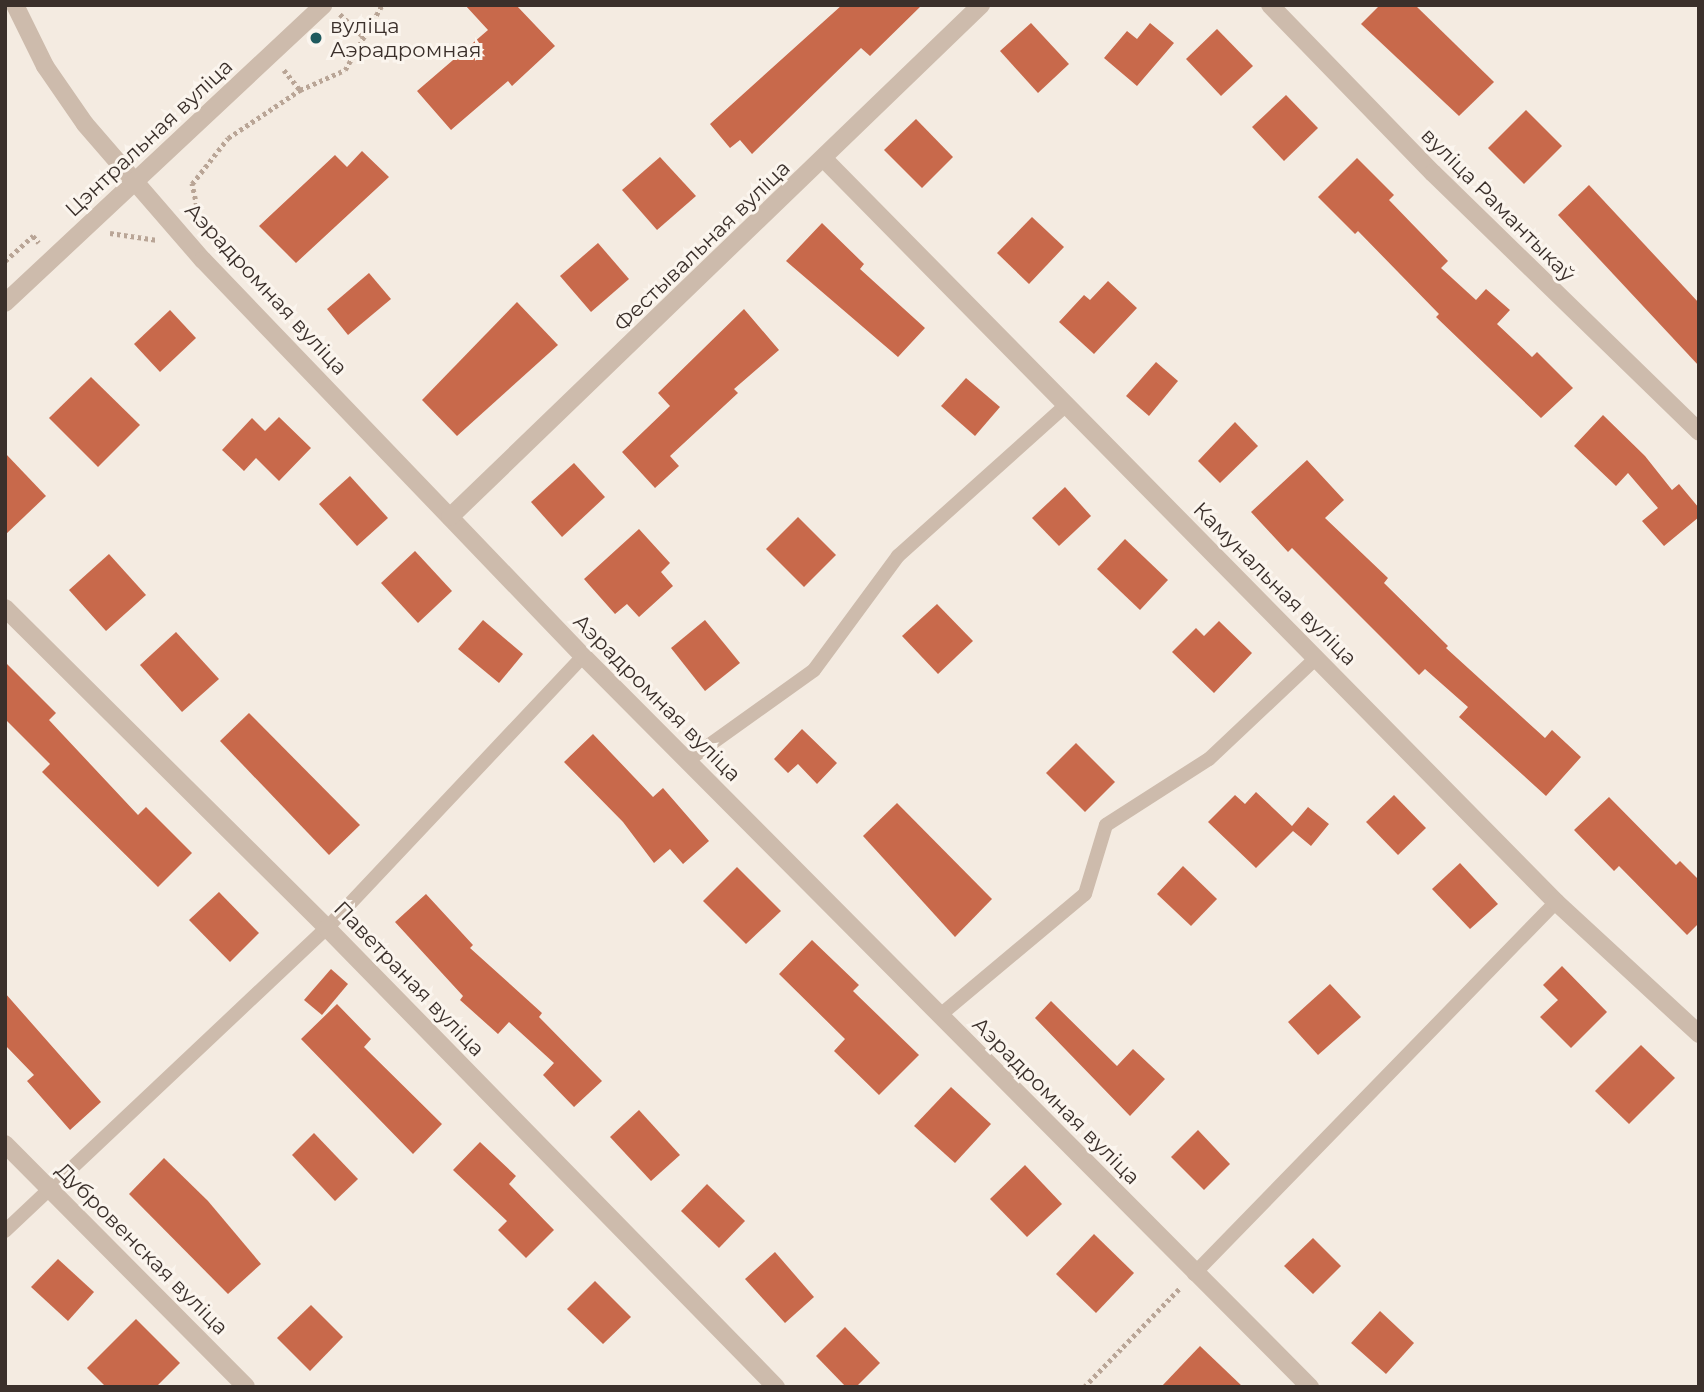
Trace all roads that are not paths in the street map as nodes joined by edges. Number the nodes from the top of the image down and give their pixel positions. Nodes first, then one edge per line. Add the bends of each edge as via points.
1 (15, 5) edge
2 (323, 5) edge
3 (981, 5) edge
4 (1270, 5) edge
5 (825, 160) junction
6 (138, 180) junction
7 (5, 303) edge
8 (1066, 405) junction
9 (1699, 432) edge
10 (450, 517) junction
11 (5, 608) edge
12 (583, 656) junction
13 (1316, 658) junction
14 (687, 761) junction
15 (1556, 902) junction
16 (327, 928) junction
17 (939, 1016) junction
18 (1699, 1034) edge
19 (5, 1144) edge
20 (48, 1187) junction
21 (5, 1231) edge
22 (1194, 1274) junction
23 (246, 1387) edge
24 (776, 1387) edge
25 (1310, 1387) edge

1 - 6 street, Аэрадромная вуліца via 45,66 85,124
2 - 6 street, Цэнтральная вуліца
3 - 5 street, Фестывальная вуліца
4 - 9 street, вуліца Рамантыкаў via 1433,173
5 - 8 street, Камунальная вуліца
5 - 10 street, Фестывальная вуліца
6 - 7 street, Цэнтральная вуліца
6 - 10 street, Аэрадромная вуліца via 180,231
8 - 13 street, Камунальная вуліца
8 - 14 lane via 898,556 814,670
10 - 12 street, Аэрадромная вуліца
11 - 16 street, Паветраная вуліца
12 - 14 street, Аэрадромная вуліца
12 - 16 lane
13 - 15 street, Камунальная вуліца
13 - 17 lane via 1209,759 1106,825 1085,894
14 - 17 street, Аэрадромная вуліца
15 - 18 street, Камунальная вуліца
15 - 22 lane
16 - 20 lane
16 - 24 street, Паветраная вуліца
17 - 22 street, Аэрадромная вуліца
19 - 20 street, Дубровенская вуліца
20 - 21 lane
20 - 23 street, Дубровенская вуліца
22 - 25 street, Аэрадромная вуліца

